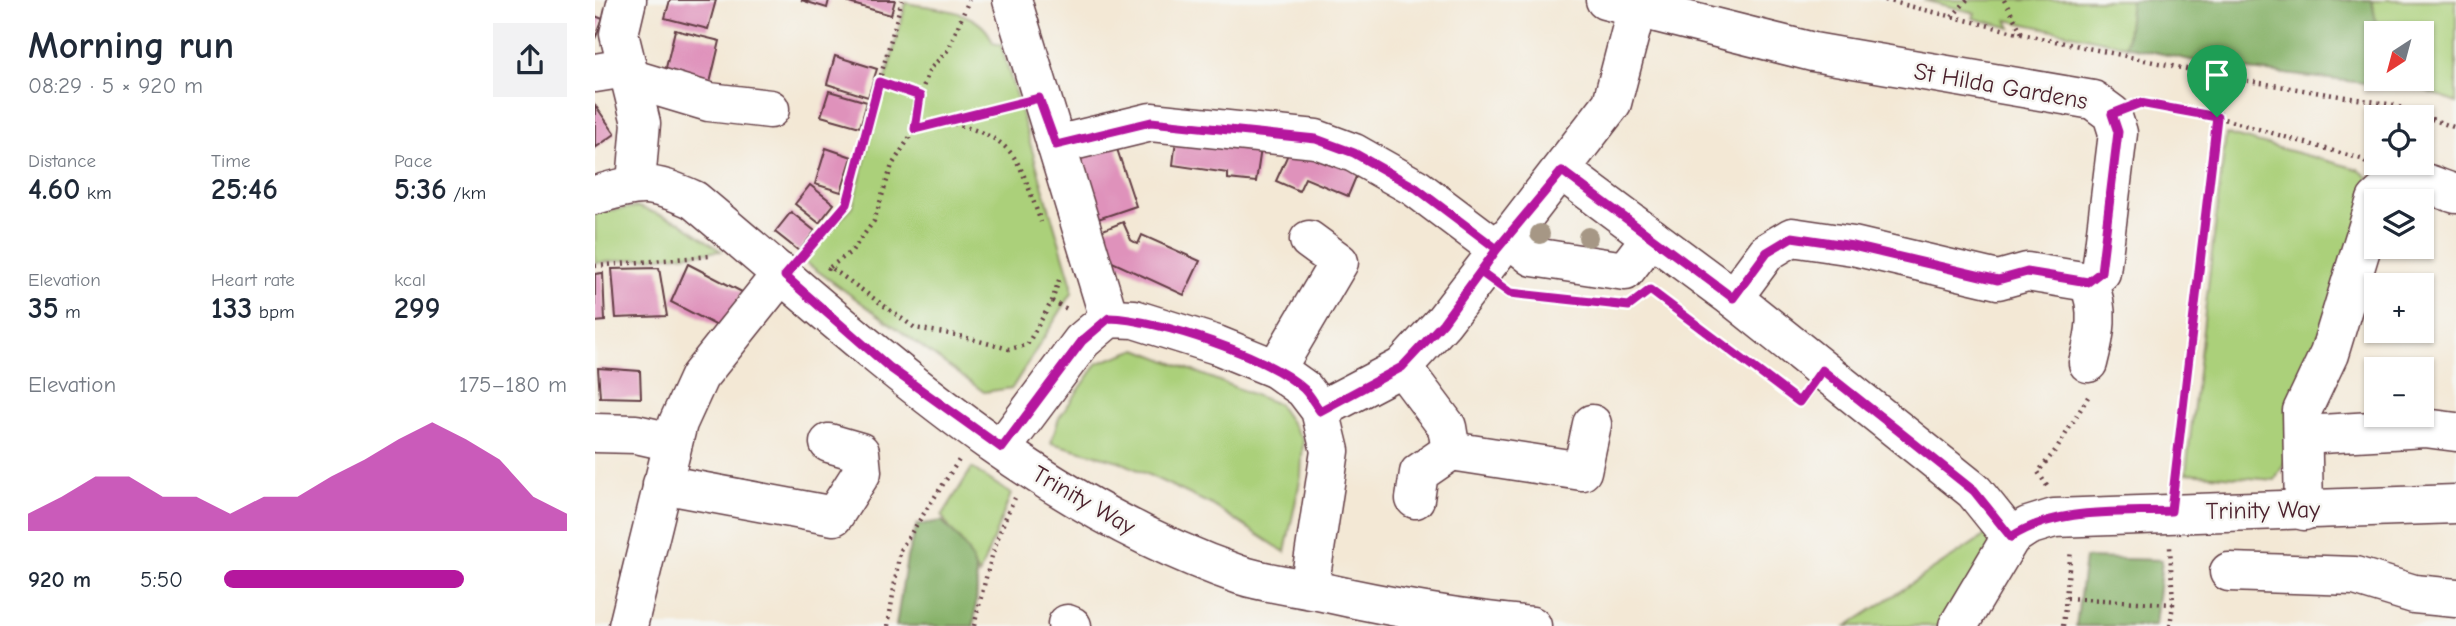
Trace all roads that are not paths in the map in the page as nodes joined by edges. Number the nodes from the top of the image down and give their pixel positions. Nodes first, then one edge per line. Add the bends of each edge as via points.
1 (627, 0) edge
2 (1012, 0) edge
3 (1621, 3) edge
4 (617, 73) edge
5 (770, 109) dead end
6 (1056, 145) junction
7 (1562, 171) junction
8 (636, 183) junction
9 (2456, 194) edge
10 (595, 195) edge
11 (1651, 237) junction
12 (1309, 240) dead end
13 (1495, 253) junction
14 (783, 275) junction
15 (2088, 282) junction
16 (1733, 298) junction
17 (1109, 318) junction
18 (2088, 363) road end
19 (1402, 367) junction
20 (1276, 369) junction
21 (1320, 411) junction
22 (1592, 424) dead end
23 (2456, 432) edge
24 (595, 433) edge
25 (2303, 435) junction
26 (672, 442) junction
27 (829, 443) dead end
28 (1002, 449) junction
29 (1451, 451) junction
30 (662, 484) junction
31 (1415, 499) dead end
32 (2456, 504) edge
33 (2304, 511) junction
34 (2011, 537) junction
35 (2229, 572) dead end
36 (1309, 589) junction
37 (2456, 598) edge
38 (1430, 620) edge
39 (628, 626) edge
40 (1532, 626) edge
41 (1958, 626) edge

1 - 4 street
2 - 6 street
3 - 7 street, St Hilda Gardens via 1612,103
3 - 15 street, St Hilda Gardens via 1813,52 2093,100 2112,114 2118,132 2101,272
4 - 5 street via 709,102
4 - 8 street via 641,123
6 - 13 street via 1151,122 1316,139 1354,153 1416,188
6 - 17 street
7 - 11 street
7 - 13 street, St Hilda Gardens
8 - 10 street, Trinity Way
8 - 14 street, Trinity Way via 660,185 694,200
9 - 25 street via 2411,180 2393,184 2377,200 2329,354 2302,411
11 - 13 street via 1625,271
11 - 16 street
12 - 20 street via 1339,262
13 - 19 street, St Hilda Gardens via 1443,323
14 - 26 street via 699,376
14 - 28 street, Trinity Way via 889,367
15 - 16 street via 2027,272 1998,280 1853,246 1792,237 1767,252
15 - 18 street via 2094,295 2096,329
16 - 34 street via 1974,491
17 - 20 street via 1134,318
17 - 28 street via 1082,341
19 - 21 street, St Hilda Gardens
19 - 29 street via 1447,427
20 - 21 street via 1304,390
21 - 36 street via 1330,451
22 - 29 street via 1582,471
23 - 25 street via 2425,428
24 - 26 street via 636,434
25 - 33 street
26 - 30 street
27 - 30 street via 860,452 862,472 834,516
28 - 36 street, Trinity Way via 1066,494 1185,553 1243,576
29 - 31 street via 1419,473
30 - 39 street
32 - 33 street, Trinity Way
33 - 34 street, Trinity Way via 2065,516 2028,526
34 - 41 street
35 - 37 street via 2355,576 2414,594
36 - 38 street, Trinity Way
38 - 40 street, Trinity Way

